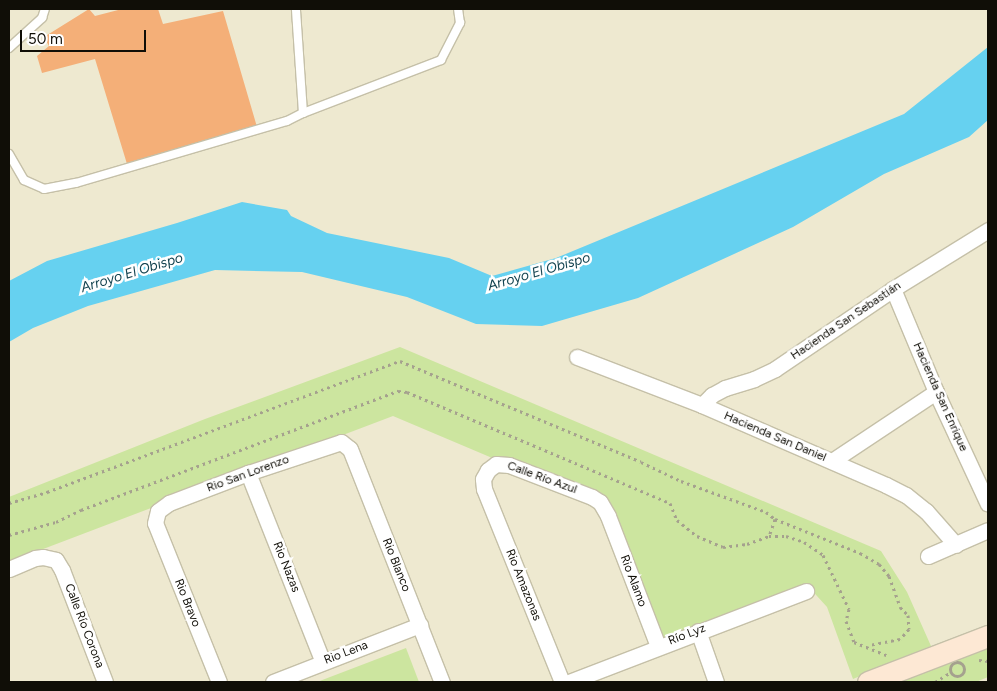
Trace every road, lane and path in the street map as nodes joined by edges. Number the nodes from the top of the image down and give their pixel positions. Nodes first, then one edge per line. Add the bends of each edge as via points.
1 (45, 9) edge
2 (296, 9) edge
3 (458, 9) edge
4 (9, 48) edge
5 (303, 113) junction
6 (9, 154) edge
7 (987, 236) edge
8 (893, 289) junction
9 (577, 357) dead end
10 (936, 392) junction
11 (702, 406) junction
12 (350, 449) joint
13 (832, 461) junction
14 (248, 473) junction
15 (484, 489) joint
16 (9, 503) edge
17 (988, 504) edge
18 (608, 516) joint
19 (775, 519) junction
20 (155, 523) joint
21 (988, 530) edge
22 (9, 535) edge
23 (769, 536) junction
24 (956, 545) junction
25 (928, 556) dead end
26 (9, 569) edge
27 (806, 591) dead end
28 (420, 625) junction
29 (698, 631) junction
30 (988, 636) edge
31 (658, 646) junction
32 (868, 646) junction
33 (889, 656) dead end
34 (324, 662) junction
35 (951, 672) dead end
36 (105, 682) edge
37 (219, 682) edge
38 (274, 682) edge
39 (442, 682) edge
40 (562, 682) edge
41 (569, 682) edge
42 (716, 682) edge
43 (868, 682) edge
44 (935, 682) edge

1 - 4 lane via 42,18
2 - 5 lane
3 - 5 lane via 460,22 441,60
5 - 6 lane via 288,121 76,183 44,189 24,180
7 - 8 street, Hacienda San Sebastián
8 - 10 street, Hacienda San Enrique
8 - 11 street, Hacienda San Sebastián via 775,369 725,388
9 - 11 street, Hacienda San Daniel
10 - 13 street
10 - 17 street, Hacienda San Enrique
11 - 13 street, Hacienda San Daniel
12 - 14 street, Rio San Lorenzo via 344,442 331,444
12 - 28 street, Rio Blanco
13 - 24 street, Hacienda San Daniel via 906,495 926,511
14 - 20 street, Rio San Lorenzo via 169,503 158,511
14 - 34 street, Rio Nazas
15 - 18 street, Calle Río Azul via 483,479 488,470 504,463 592,497 600,502
15 - 40 street, Rio Amazonas
16 - 19 path via 47,492 400,361 681,481 766,512
18 - 31 street, Rio Alamo
19 - 23 path
19 - 32 path via 860,552 879,564 889,576 900,607 908,615 909,629 900,639
20 - 37 street, Rio Bravo
21 - 24 street
22 - 23 path via 56,522 398,391 670,503 677,520 690,531 723,547 747,544
23 - 32 path via 786,536 804,542 823,555 849,609 846,621 854,642
24 - 25 street
26 - 36 street, Calle Río Corona via 43,557 56,560
27 - 29 street, Río Lyz
28 - 34 street, Rio Lena
28 - 39 street, Rio Blanco
29 - 31 street, Río Lyz
29 - 42 street
30 - 43 street
31 - 41 street, Río Lyz
32 - 33 path
34 - 38 street, Rio Lena
35 - 44 path

